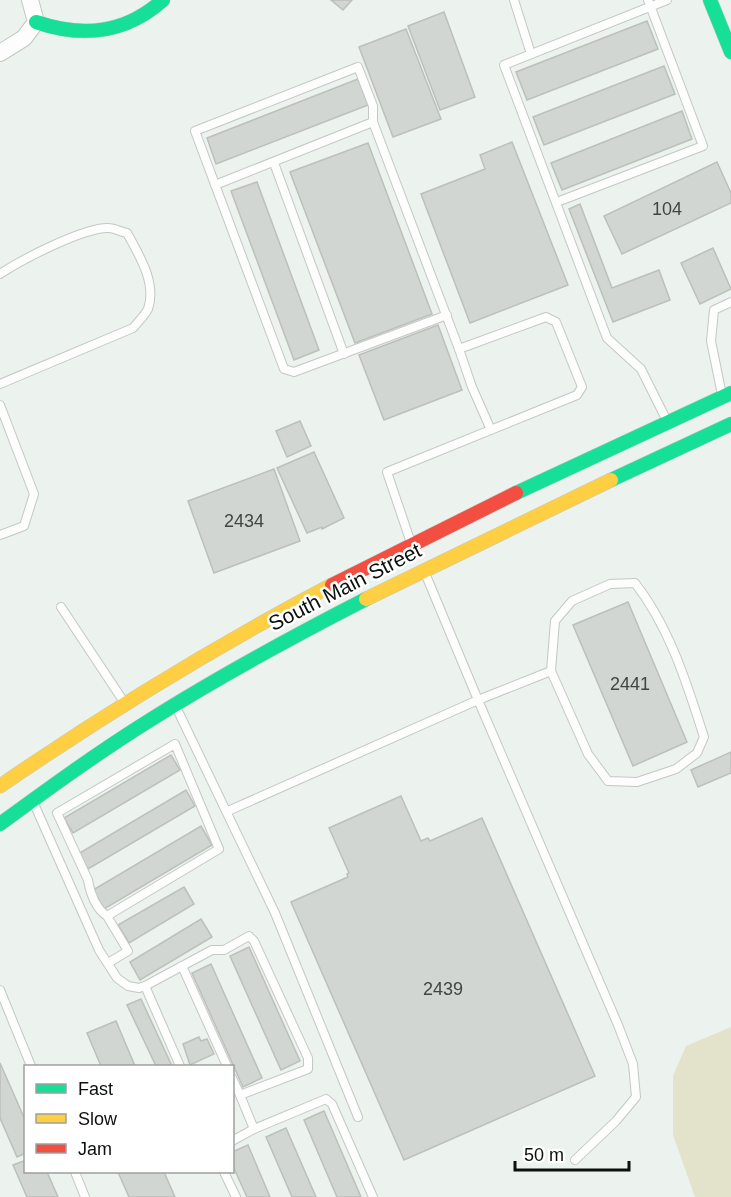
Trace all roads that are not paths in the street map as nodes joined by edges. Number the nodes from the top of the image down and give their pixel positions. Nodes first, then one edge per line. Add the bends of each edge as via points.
1 (30, 0) edge
2 (163, 0) edge
3 (514, 0) edge
4 (667, 0) edge
5 (710, 0) edge
6 (649, 3) edge
7 (36, 22) junction
8 (731, 52) edge
9 (0, 53) edge
10 (531, 54) junction
11 (373, 122) junction
12 (274, 163) junction
13 (215, 185) junction
14 (557, 202) junction
15 (0, 274) edge
16 (731, 302) edge
17 (447, 315) junction
18 (459, 349) junction
19 (344, 354) junction
20 (0, 384) edge
21 (727, 395) edge
22 (0, 405) edge
23 (667, 423) junction
24 (731, 424) edge
25 (491, 430) junction
26 (0, 535) edge
27 (418, 557) junction
28 (60, 607) dead end
29 (551, 671) junction
30 (478, 700) junction
31 (173, 701) junction
32 (124, 702) junction
33 (0, 786) edge
34 (32, 801) junction
35 (228, 811) junction
36 (0, 824) edge
37 (107, 916) junction
38 (108, 963) junction
39 (182, 966) junction
40 (145, 986) junction
41 (0, 990) edge
42 (32, 1065) edge
43 (180, 1065) edge
44 (227, 1065) edge
45 (234, 1082) edge
46 (240, 1095) junction
47 (358, 1117) dead end
48 (254, 1129) junction
49 (234, 1139) edge
50 (575, 1160) dead end
51 (75, 1173) edge
52 (224, 1173) edge
53 (85, 1197) edge
54 (236, 1197) edge
55 (373, 1197) edge

1 - 7 street
2 - 7 main road via 147,13 100,30 69,31
3 - 10 lane
4 - 6 lane
5 - 8 main road
6 - 10 lane
6 - 14 lane via 703,146
7 - 9 street via 24,38
10 - 14 lane via 504,65
11 - 12 lane
11 - 13 lane via 373,106 358,67 195,131
11 - 17 lane
12 - 13 lane
12 - 19 lane
13 - 19 lane via 284,369 294,372
14 - 23 lane via 607,338 641,369
15 - 20 lane via 81,234 109,228 127,233 151,289 147,310 133,328
16 - 21 lane via 714,310 711,341
17 - 18 lane
17 - 19 lane
18 - 25 lane
18 - 25 lane via 546,317 556,322 582,387 577,395
21 - 23 main road, South Main Street
22 - 26 lane via 34,494 24,526
23 - 27 main road, South Main Street
24 - 27 main road, South Main Street via 509,527
25 - 27 lane via 387,472
27 - 30 lane
27 - 31 main road, South Main Street via 295,635
27 - 32 main road, South Main Street via 282,610 164,683
28 - 32 lane
29 - 29 lane via 588,754 608,781 637,782 676,769 697,753 704,737 678,661 651,604 635,583 610,584 572,602 555,621
29 - 30 lane
30 - 35 lane
30 - 50 lane via 633,1064 636,1097
31 - 34 main road, South Main Street
31 - 35 lane
32 - 33 main road, South Main Street
34 - 36 main road, South Main Street
34 - 38 lane
35 - 47 lane via 275,913
37 - 37 lane via 219,849 174,744 57,813 89,890
37 - 38 lane via 128,951
38 - 40 lane via 117,978 128,986
39 - 40 lane
39 - 44 lane
39 - 46 lane via 249,936 308,1058 308,1069
40 - 43 lane
41 - 42 lane
45 - 46 lane
46 - 48 lane
48 - 49 lane
48 - 55 lane via 326,1099 332,1104
51 - 53 lane
52 - 54 lane

